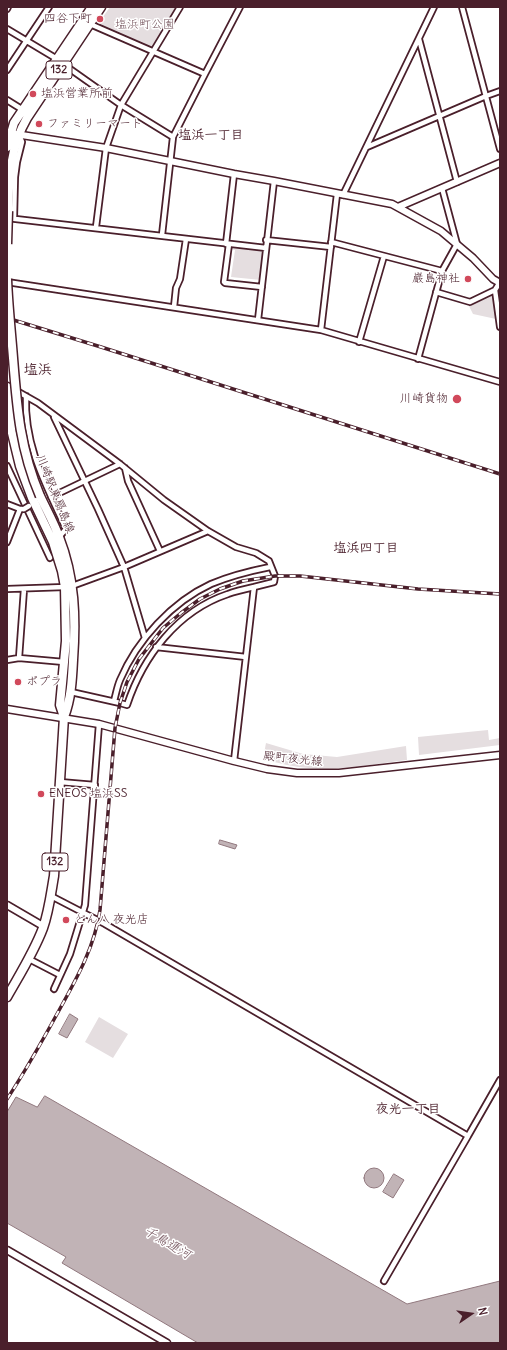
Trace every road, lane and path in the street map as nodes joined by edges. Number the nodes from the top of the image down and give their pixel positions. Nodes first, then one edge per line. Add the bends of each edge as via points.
1 (49, 7) edge
2 (92, 7) edge
3 (101, 7) edge
4 (180, 7) edge
5 (240, 7) edge
6 (434, 7) edge
7 (462, 7) edge
8 (90, 24) junction
9 (7, 29) edge
10 (419, 40) junction
11 (26, 41) junction
12 (153, 52) junction
13 (60, 62) junction
14 (7, 70) edge
15 (205, 74) junction
16 (500, 91) edge
17 (486, 96) junction
18 (7, 100) edge
19 (121, 105) junction
20 (23, 110) junction
21 (440, 116) junction
22 (12, 134) edge
23 (173, 138) junction
24 (7, 147) edge
25 (367, 147) junction
26 (106, 148) junction
27 (500, 149) edge
28 (170, 159) junction
29 (500, 163) edge
30 (234, 174) junction
31 (274, 181) junction
32 (457, 182) junction
33 (442, 188) junction
34 (340, 194) junction
35 (398, 207) junction
36 (8, 214) edge
37 (14, 218) junction
38 (96, 227) junction
39 (162, 236) junction
40 (186, 239) junction
41 (266, 240) junction
42 (7, 244) edge
43 (228, 244) junction
44 (331, 244) junction
45 (457, 244) junction
46 (266, 248) junction
47 (384, 256) junction
48 (442, 271) junction
49 (7, 281) edge
50 (500, 282) edge
51 (262, 288) junction
52 (495, 290) junction
53 (436, 292) junction
54 (174, 307) junction
55 (258, 320) junction
56 (500, 327) edge
57 (321, 330) junction
58 (359, 342) junction
59 (418, 359) junction
60 (500, 382) edge
61 (7, 387) edge
62 (26, 396) junction
63 (54, 415) junction
64 (120, 464) junction
65 (7, 466) edge
66 (125, 468) junction
67 (84, 481) junction
68 (51, 497) junction
69 (7, 504) edge
70 (30, 504) junction
71 (208, 531) junction
72 (59, 536) junction
73 (7, 542) edge
74 (160, 551) junction
75 (50, 558) dead end
76 (270, 567) junction
77 (124, 568) junction
78 (254, 586) junction
79 (69, 587) junction
80 (7, 589) edge
81 (24, 589) junction
82 (145, 638) junction
83 (156, 647) junction
84 (246, 657) junction
85 (19, 658) junction
86 (7, 660) edge
87 (64, 662) junction
88 (71, 692) junction
89 (114, 701) junction
90 (7, 708) edge
91 (64, 717) junction
92 (99, 724) junction
93 (500, 755) edge
94 (234, 761) junction
95 (60, 782) junction
96 (95, 785) junction
97 (51, 896) junction
98 (7, 905) edge
99 (82, 911) junction
100 (43, 926) junction
101 (29, 959) junction
102 (60, 975) junction
103 (54, 989) dead end
104 (7, 997) edge
105 (500, 1080) edge
106 (468, 1136) junction
107 (7, 1250) edge
108 (384, 1281) dead end
109 (167, 1343) edge

1 - 11 street
2 - 13 highway, 132
3 - 8 highway, 132
4 - 12 street
5 - 15 street
6 - 10 street
7 - 17 street
8 - 12 street
8 - 13 highway, 132
9 - 11 street
10 - 21 street
10 - 25 street
11 - 13 street
11 - 14 street
12 - 15 street
12 - 19 street
13 - 19 street
13 - 20 highway, 132
13 - 22 highway, 132 via 27,118
15 - 23 street
16 - 17 street
17 - 21 street
17 - 27 street
18 - 20 street
19 - 23 street
19 - 26 street
20 - 22 highway, 132 via 14,124
21 - 25 street
21 - 32 street
22 - 24 highway, 132
22 - 26 street
22 - 36 highway, 132
22 - 37 street via 22,142 15,178
23 - 28 street
25 - 34 street
26 - 28 street
26 - 38 street
28 - 30 street
28 - 39 street
29 - 32 street
30 - 31 street
30 - 43 street
31 - 34 street
31 - 41 street
32 - 33 street
33 - 35 street
33 - 45 street
34 - 35 street
34 - 44 street
35 - 45 street via 436,227
36 - 37 street
36 - 42 highway, 132, bridge
37 - 38 street
38 - 39 street
39 - 40 street
40 - 43 street
40 - 54 street
41 - 44 street
41 - 46 street
43 - 46 street
43 - 51 street via 224,282
44 - 47 street
44 - 57 street
45 - 48 street
45 - 50 street
46 - 51 street
47 - 48 street
47 - 58 street
48 - 53 street
49 - 54 street
49 - 70 highway, 川崎駅東扇島線 / 132, bridge via 17,403 28,464
50 - 52 street
51 - 55 street
52 - 53 street via 470,302
52 - 56 street
53 - 59 street
54 - 55 street
55 - 57 street
57 - 58 street
58 - 59 street
59 - 60 street
61 - 62 street
61 - 70 highway, 川崎駅東扇島線 / 132 via 12,433
62 - 63 street
62 - 68 street via 27,420 35,458
63 - 64 street
63 - 67 street
64 - 66 street
64 - 67 street
65 - 75 street
66 - 71 street
66 - 74 street via 128,481
67 - 68 street
67 - 77 street
68 - 72 street via 66,529
69 - 70 street
70 - 72 highway, 川崎駅東扇島線 / 132
70 - 73 street
70 - 79 highway, 川崎駅東扇島線 / 132 via 53,542
71 - 74 street
71 - 76 street via 236,548 256,553 269,561
72 - 79 highway, 川崎駅東扇島線 / 132 via 65,554
74 - 77 street
76 - 78 street via 275,576 274,582
76 - 82 street via 224,579 198,592 178,605
77 - 79 street
77 - 82 street
78 - 83 street via 227,594 201,606 177,624
78 - 84 street
79 - 81 street
79 - 87 highway, 川崎駅東扇島線 / 132
79 - 88 highway, 川崎駅東扇島線 / 132 via 75,614
80 - 81 street
81 - 85 street
82 - 89 street via 119,682
83 - 84 street
83 - 89 street via 140,672 128,706
84 - 94 street
85 - 86 street
85 - 87 street
87 - 91 highway, 川崎駅東扇島線 / 132 via 60,705
88 - 89 street
88 - 91 highway, 川崎駅東扇島線 / 132
90 - 91 street, 殿町夜光線
91 - 92 street, 殿町夜光線
91 - 95 highway, 川崎駅東扇島線 / 132
92 - 94 street, 殿町夜光線
92 - 96 street
93 - 94 street, 殿町夜光線 via 327,774 282,772
95 - 96 street
95 - 97 highway, 川崎駅東扇島線 / 132
96 - 99 street via 85,905
97 - 99 street
97 - 100 highway, 川崎駅東扇島線 / 132
98 - 100 street
99 - 102 street via 70,954
99 - 106 street
100 - 101 highway, 川崎駅東扇島線 / 132
101 - 102 street
101 - 104 highway, 川崎駅東扇島線 / 132
102 - 103 street
105 - 106 street
106 - 108 street
107 - 109 street

